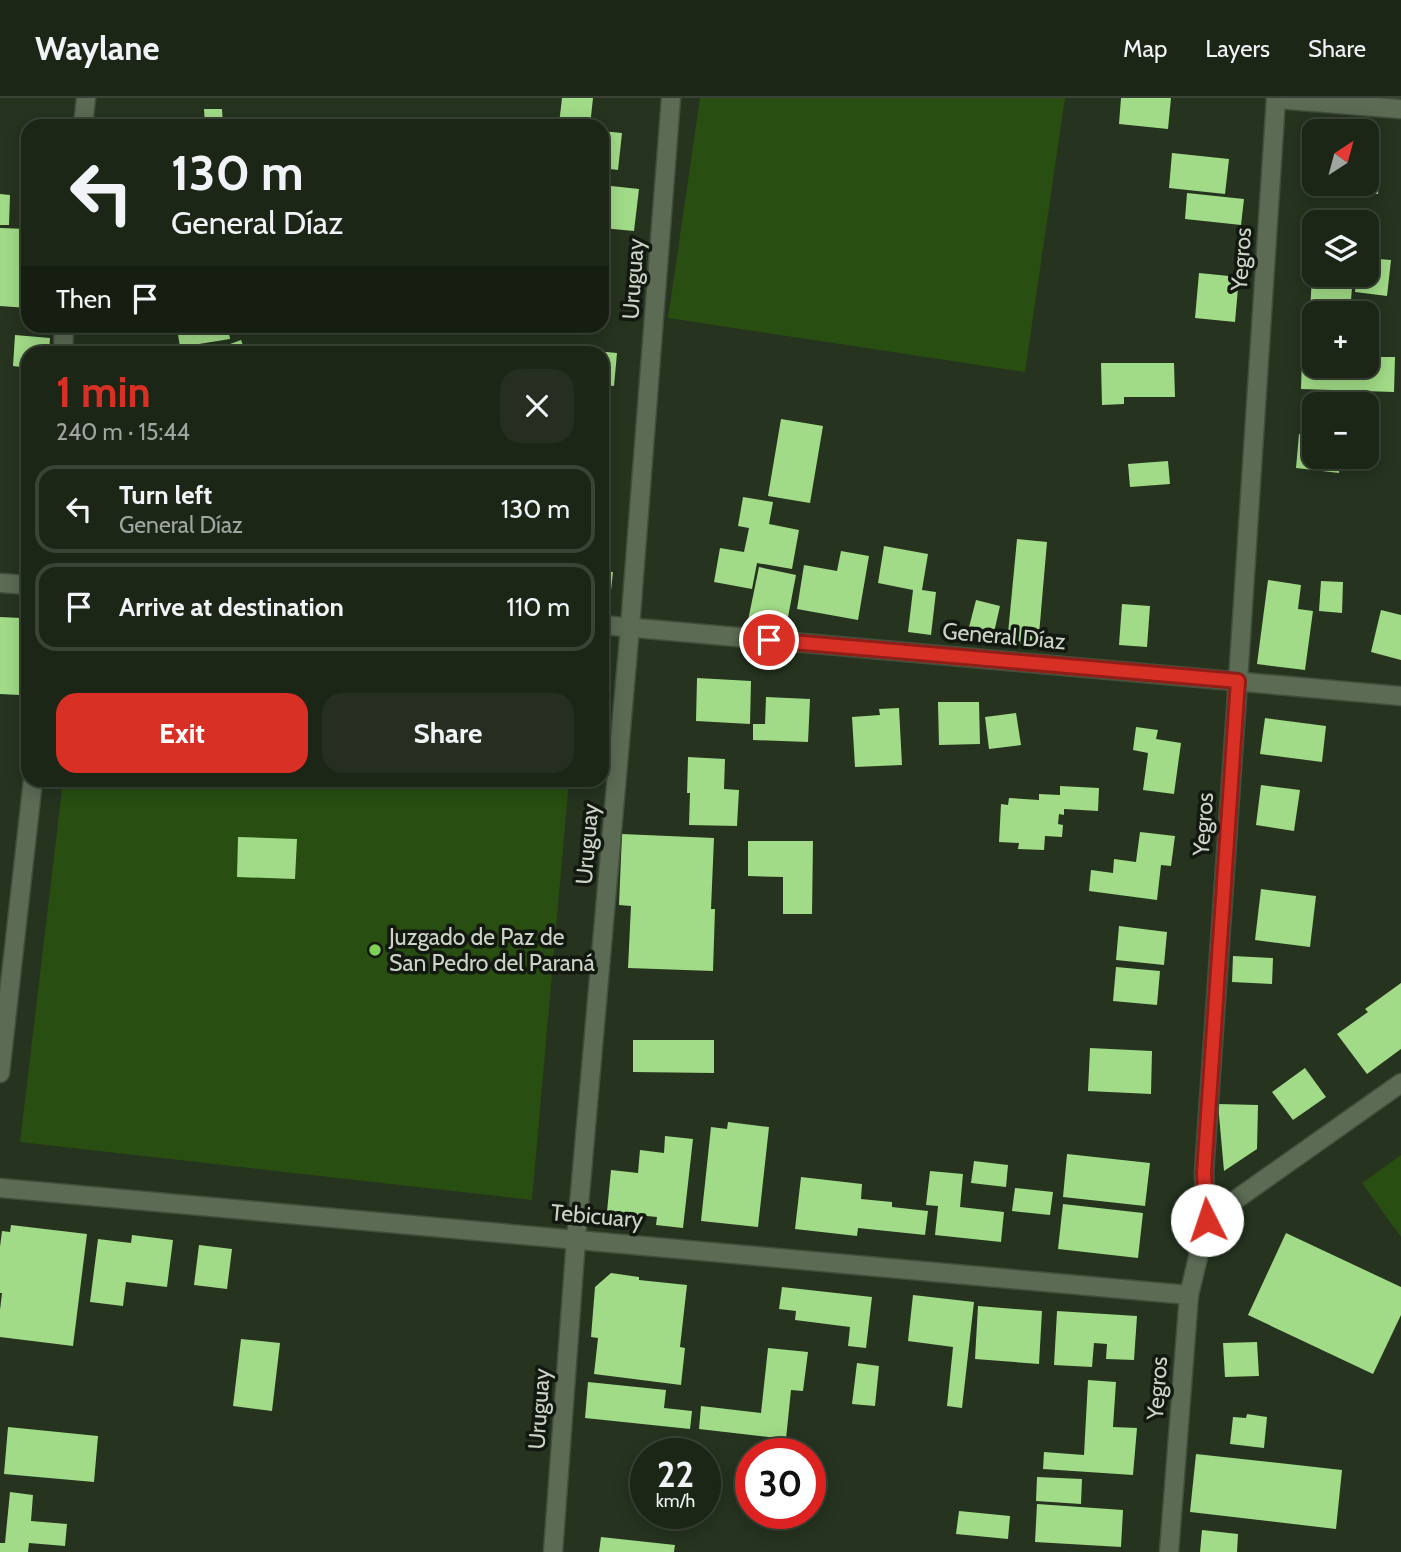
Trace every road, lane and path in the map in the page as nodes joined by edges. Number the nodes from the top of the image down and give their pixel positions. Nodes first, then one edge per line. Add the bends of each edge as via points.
1 (86, 98) edge
2 (671, 98) edge
3 (1276, 98) edge
4 (1401, 109) edge
5 (84, 119) edge
6 (0, 583) edge
7 (21, 584) edge
8 (609, 625) edge
9 (631, 627) junction
10 (1238, 681) junction
11 (1401, 696) edge
12 (32, 787) edge
13 (0, 1073) edge
14 (1401, 1083) edge
15 (0, 1188) edge
16 (1207, 1220) junction
17 (576, 1239) junction
18 (1189, 1295) junction
19 (553, 1552) edge
20 (1169, 1552) edge

1 - 5 street
2 - 9 street, Uruguay
3 - 4 street
3 - 10 street, Yegros
6 - 7 street
8 - 9 street, General Díaz
9 - 10 street, General Díaz
9 - 17 street, Uruguay
10 - 11 street, General Díaz
10 - 16 street, Yegros via 1204,1173
12 - 13 street
14 - 16 street
15 - 17 street, Tebicuary
16 - 18 street, Yegros
17 - 18 street, Tebicuary
17 - 19 street, Uruguay
18 - 20 street, Yegros

